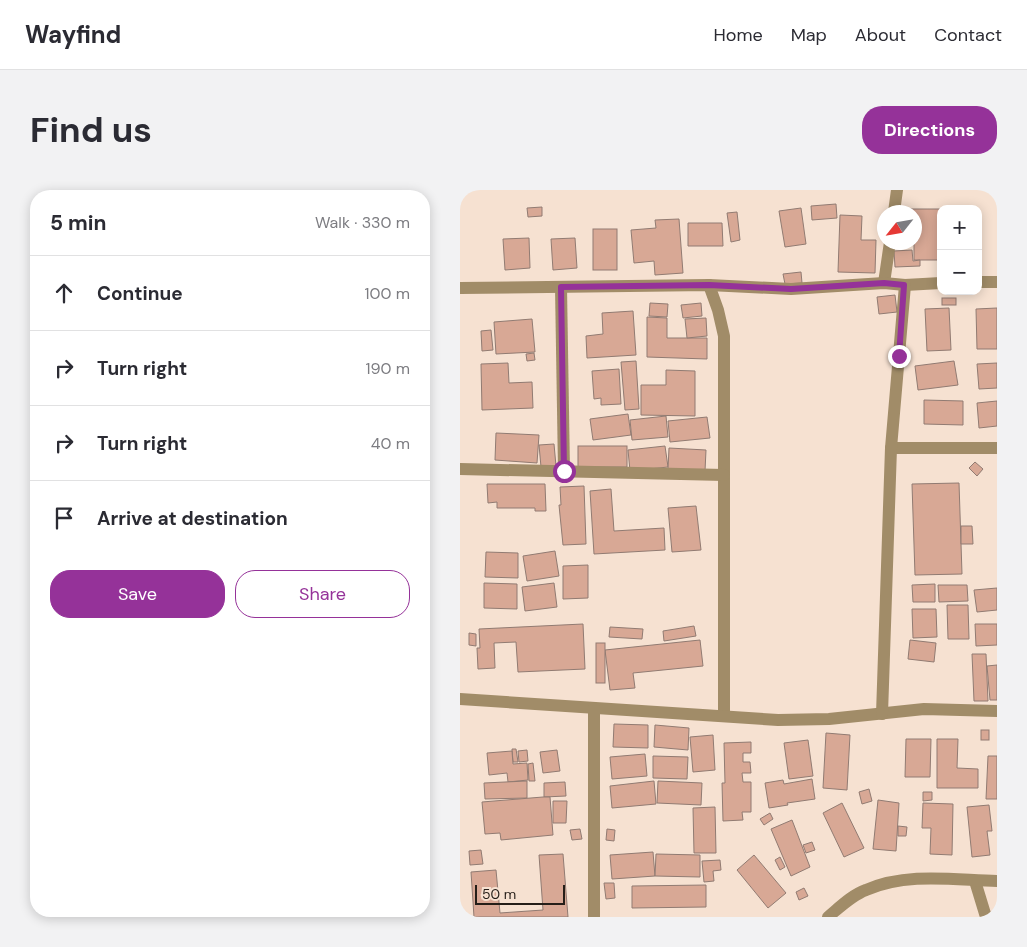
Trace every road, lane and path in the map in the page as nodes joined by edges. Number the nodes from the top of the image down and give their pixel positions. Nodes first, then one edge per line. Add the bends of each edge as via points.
1 (897, 190) edge
2 (895, 205) edge
3 (889, 250) edge
4 (982, 282) edge
5 (997, 282) edge
6 (884, 283) junction
7 (937, 283) edge
8 (709, 285) junction
9 (904, 285) junction
10 (561, 287) junction
11 (460, 288) edge
12 (892, 448) junction
13 (997, 448) edge
14 (460, 469) edge
15 (564, 471) junction
16 (724, 475) junction
17 (460, 699) edge
18 (594, 708) junction
19 (997, 711) edge
20 (882, 714) junction
21 (724, 716) junction
22 (975, 881) junction
23 (997, 881) edge
24 (594, 917) edge
25 (828, 917) edge
26 (986, 917) edge

1 - 2 street
3 - 6 street
4 - 5 street
6 - 8 street via 791,289
6 - 9 street
7 - 9 street
8 - 10 street
8 - 16 street via 724,336
9 - 12 street
10 - 11 street
10 - 15 street
12 - 13 street
12 - 20 street
14 - 15 street
15 - 16 street
16 - 21 street
17 - 18 street
18 - 21 street
18 - 24 street
19 - 20 street via 924,709
20 - 21 street via 778,720
22 - 23 street
22 - 25 street via 908,879 886,883 864,890
22 - 26 street

